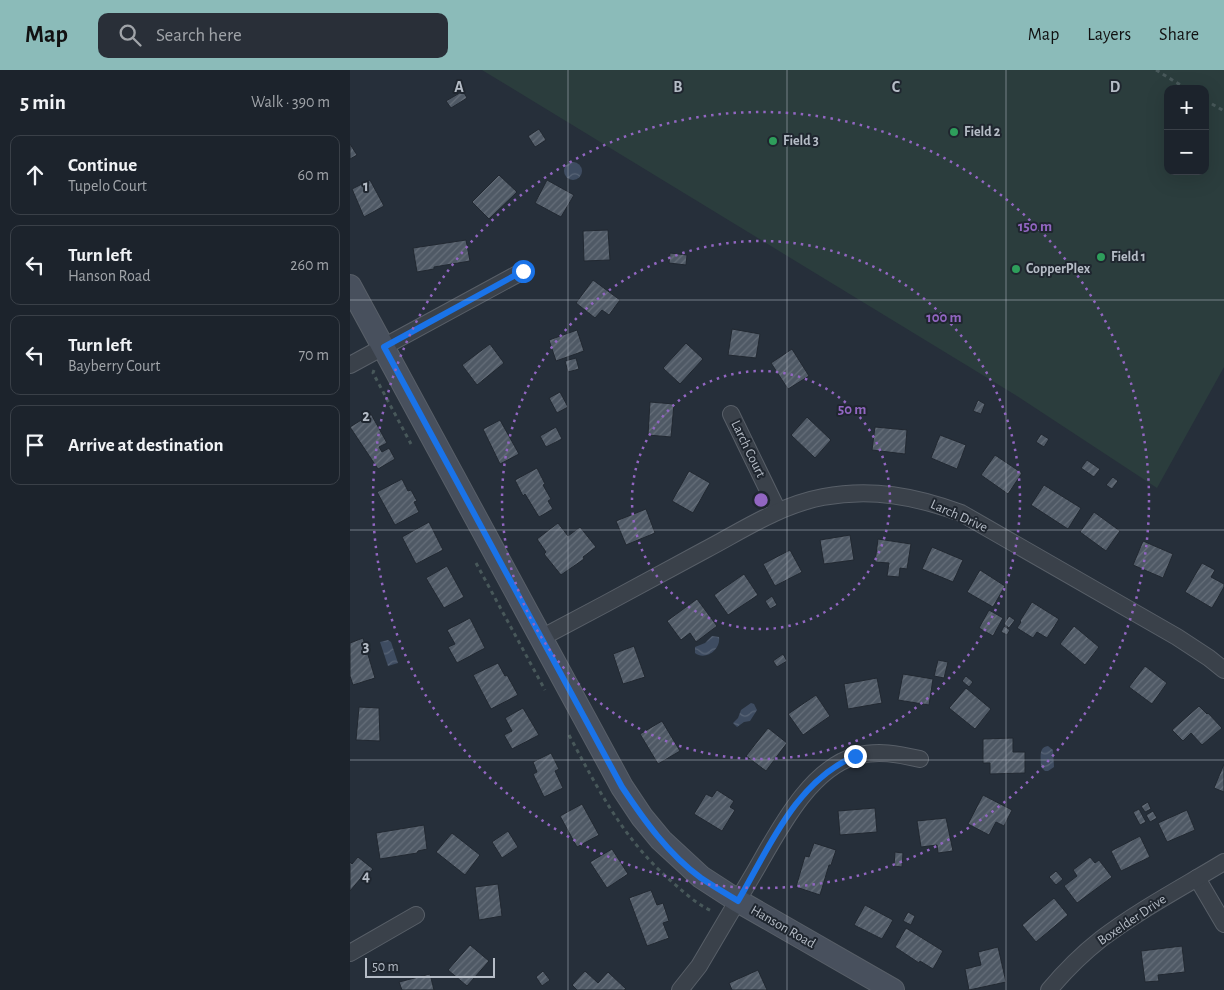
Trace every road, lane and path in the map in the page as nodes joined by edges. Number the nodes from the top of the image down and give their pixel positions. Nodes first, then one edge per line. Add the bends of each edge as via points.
1 (1156, 70) edge
2 (1180, 85) edge
3 (1209, 102) edge
4 (1224, 111) edge
5 (523, 271) dead end
6 (350, 286) edge
7 (384, 347) junction
8 (350, 365) edge
9 (731, 414) dead end
10 (778, 511) junction
11 (541, 638) junction
12 (1224, 670) edge
13 (920, 759) dead end
14 (1224, 862) edge
15 (1197, 878) junction
16 (738, 901) junction
17 (416, 915) dead end
18 (1224, 924) edge
19 (350, 952) edge
20 (680, 990) edge
21 (893, 990) edge
22 (1049, 990) edge

1 - 2 path
3 - 4 path
5 - 7 street
6 - 7 street, Hanson Road
7 - 8 street
7 - 11 street, Hanson Road
9 - 10 street, Larch Court
10 - 11 street, Larch Drive
10 - 12 street, Larch Drive via 822,498 860,493 930,502 960,513 999,534 1177,637
11 - 16 street, Hanson Road via 622,787 642,817 693,871
13 - 16 street via 890,752 872,753 838,763 825,773 790,811
14 - 15 street, Boxelder Drive
15 - 18 street
15 - 22 street, Boxelder Drive via 1100,940
16 - 20 street via 699,966
16 - 21 street, Hanson Road
17 - 19 street

